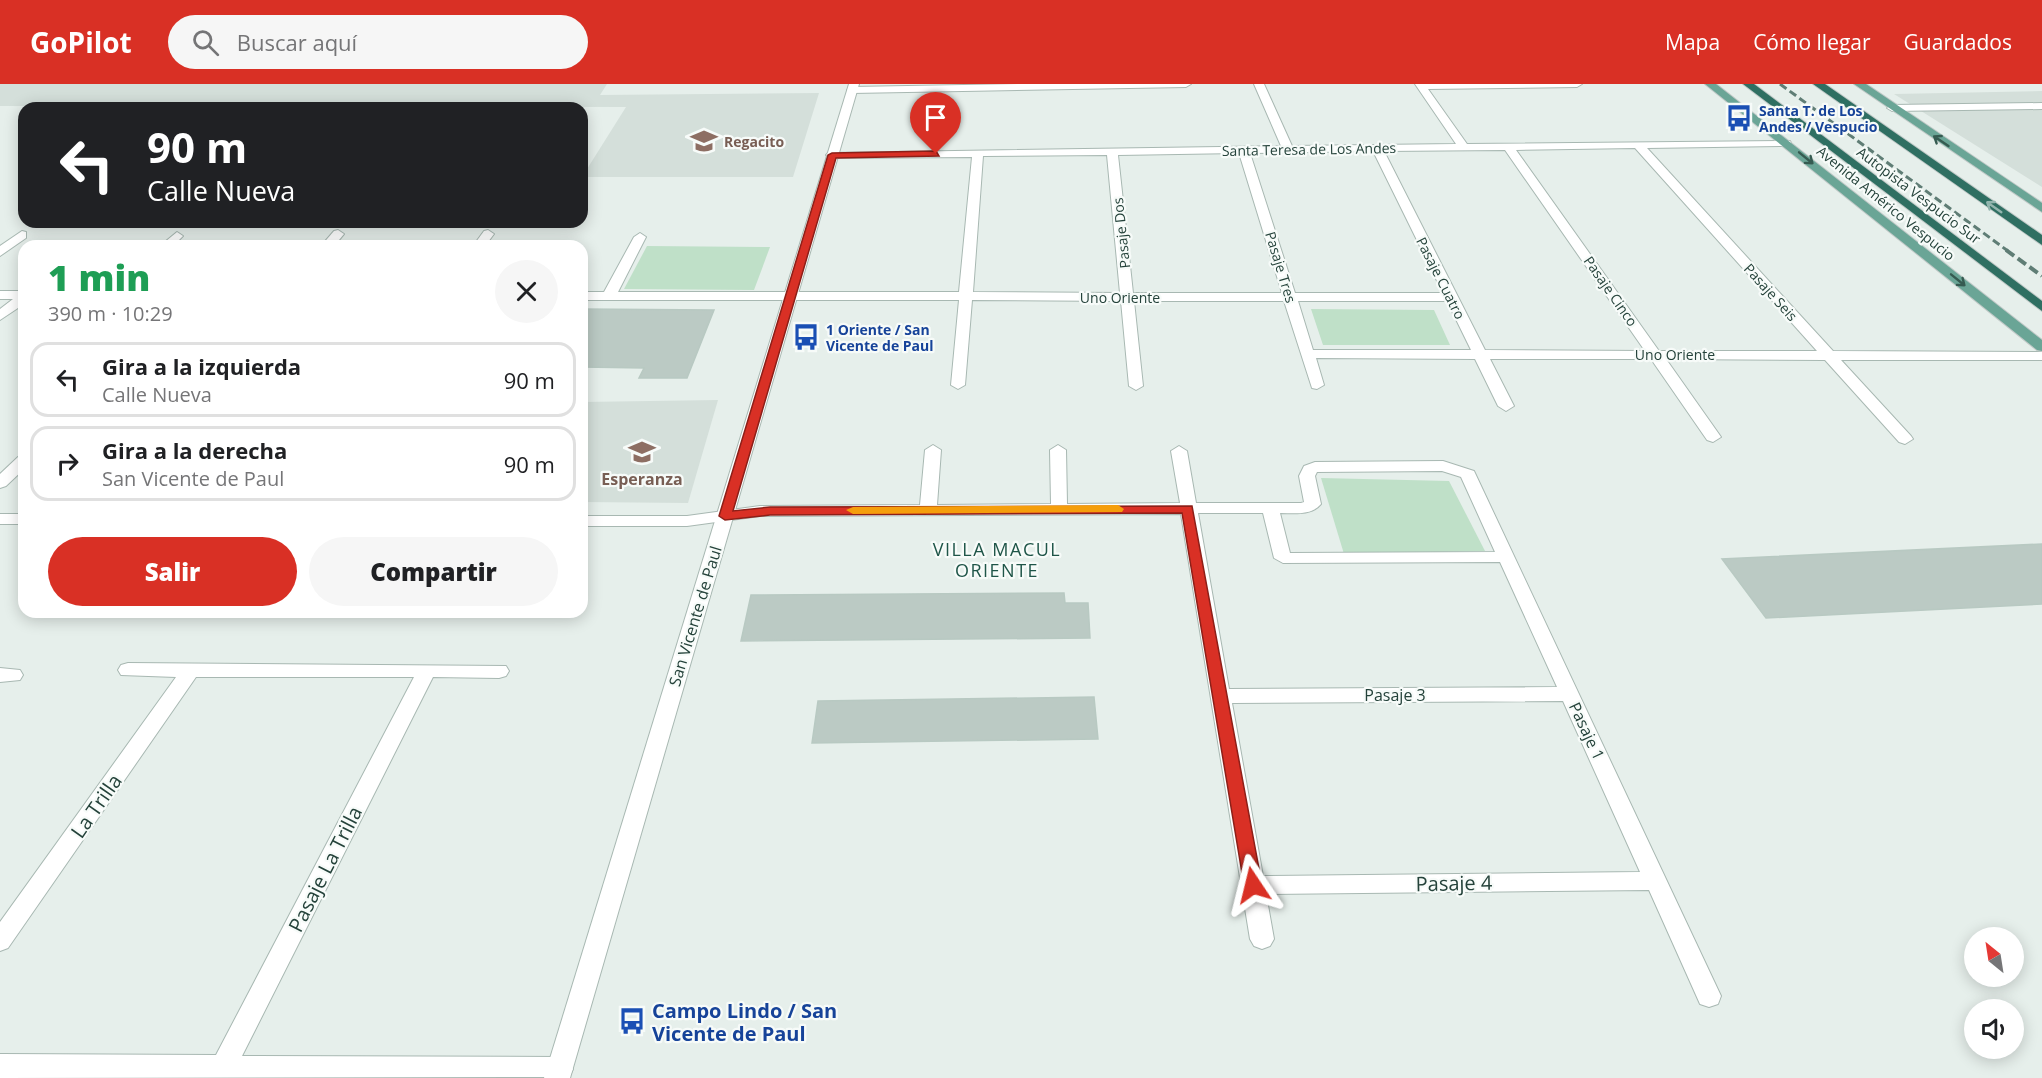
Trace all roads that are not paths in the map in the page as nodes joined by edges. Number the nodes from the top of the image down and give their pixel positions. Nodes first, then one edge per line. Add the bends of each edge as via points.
1 (1186, 84) edge
2 (1259, 84) edge
3 (1577, 84) edge
4 (1710, 84) edge
5 (1749, 84) edge
6 (1818, 84) edge
7 (1859, 84) edge
8 (1420, 85) edge
9 (853, 87) edge
10 (2042, 106) edge
11 (1892, 108) junction
12 (1786, 143) junction
13 (1638, 145) junction
14 (1508, 146) junction
15 (1464, 147) junction
16 (1377, 148) junction
17 (1288, 149) junction
18 (1244, 150) junction
19 (1112, 152) junction
20 (978, 153) junction
21 (832, 155) junction
22 (2042, 208) edge
23 (338, 234) dead end
24 (488, 234) dead end
25 (22, 235) dead end
26 (177, 236) dead end
27 (640, 237) dead end
28 (173, 240) edge
29 (332, 240) edge
30 (484, 240) edge
31 (2042, 241) edge
32 (0, 252) edge
33 (0, 295) edge
34 (18, 296) edge
35 (588, 296) edge
36 (609, 296) junction
37 (790, 297) junction
38 (966, 297) junction
39 (1127, 297) junction
40 (1290, 297) junction
41 (1450, 297) junction
42 (18, 301) edge
43 (2042, 307) edge
44 (0, 316) edge
45 (2042, 347) edge
46 (1308, 354) junction
47 (1480, 354) junction
48 (1655, 354) junction
49 (1828, 355) junction
50 (2042, 356) edge
51 (958, 385) dead end
52 (1317, 385) dead end
53 (1136, 386) dead end
54 (1506, 406) dead end
55 (1713, 437) dead end
56 (1905, 439) dead end
57 (933, 450) dead end
58 (1058, 450) dead end
59 (1179, 451) dead end
60 (18, 466) edge
61 (0, 483) edge
62 (1270, 508) junction
63 (1059, 509) junction
64 (1188, 509) junction
65 (927, 510) junction
66 (725, 516) junction
67 (0, 519) edge
68 (18, 519) edge
69 (588, 521) edge
70 (1507, 557) junction
71 (128, 670) dead end
72 (191, 670) junction
73 (427, 671) junction
74 (499, 671) dead end
75 (1570, 694) junction
76 (1221, 696) junction
77 (1655, 881) junction
78 (1253, 885) junction
79 (1262, 939) dead end
80 (0, 941) edge
81 (1709, 996) dead end
82 (0, 1066) edge
83 (222, 1067) junction
84 (22, 1072) edge
85 (559, 1073) edge

1 - 9 street
2 - 17 street
3 - 8 street
4 - 12 main road, Avenida Américo Vespucio
5 - 43 highway, Autopista Vespucio Sur
31 -> 6 highway, Autopista Vespucio Sur
7 - 11 main road
8 - 15 street
9 - 21 street, San Vicente de Paul
10 - 11 street
22 -> 11 main road
12 - 13 street, Santa Teresa de Los Andes
12 -> 45 main road, Avenida Américo Vespucio
13 - 14 street, Santa Teresa de Los Andes
13 - 49 street, Pasaje Seis
14 - 15 street, Santa Teresa de Los Andes
14 - 48 street, Pasaje Cinco
15 - 16 street, Santa Teresa de Los Andes
16 - 17 street, Santa Teresa de Los Andes
16 - 41 street, Pasaje Cuatro
17 - 18 street, Santa Teresa de Los Andes
18 - 19 street, Santa Teresa de Los Andes
18 - 40 street, Pasaje Tres
19 - 20 street, Santa Teresa de Los Andes
19 - 39 street, Pasaje Dos
20 - 21 street, Santa Teresa de Los Andes
20 - 38 street
21 - 37 street, San Vicente de Paul
23 - 29 street
24 - 30 street
25 - 32 street
26 - 28 street
27 - 36 street
33 - 34 street
35 - 36 street, Uno Oriente
36 - 37 street, Uno Oriente
37 - 38 street, Uno Oriente
37 - 66 street, San Vicente de Paul
38 - 39 street, Uno Oriente
38 - 51 street
39 - 40 street, Uno Oriente
39 - 53 street, Pasaje Dos
40 - 41 street, Uno Oriente
40 - 46 street, Pasaje Tres
41 - 47 street, Pasaje Cuatro
42 - 44 street
46 - 47 street, Uno Oriente
46 - 52 street, Pasaje Tres
47 - 48 street, Uno Oriente
47 - 54 street, Pasaje Cuatro
48 - 49 street, Uno Oriente
48 - 55 street, Pasaje Cinco
49 - 50 street, Uno Oriente
49 - 56 street, Pasaje Seis
57 - 65 street
58 - 63 street
59 - 64 street
60 - 61 street
62 - 64 street
62 - 70 street via 1283,558
62 - 70 street, Pasaje 1 via 1304,508 1313,504 1306,476 1315,467 1443,466 1461,470 1472,480
63 - 64 street
63 - 65 street
64 - 76 street
65 - 66 street via 760,511
66 - 69 street via 687,521
66 - 85 street, San Vicente de Paul
67 - 68 street
70 - 75 street, Pasaje 1
71 - 72 street
72 - 73 street
72 - 80 street, La Trilla
73 - 74 street
73 - 83 street, Pasaje La Trilla
75 - 76 street, Pasaje 3
75 - 77 street, Pasaje 1
76 - 78 street
77 - 78 street, Pasaje 4
77 - 81 street, Pasaje 1
78 - 79 street
82 - 84 street
83 - 84 street
83 - 85 street

